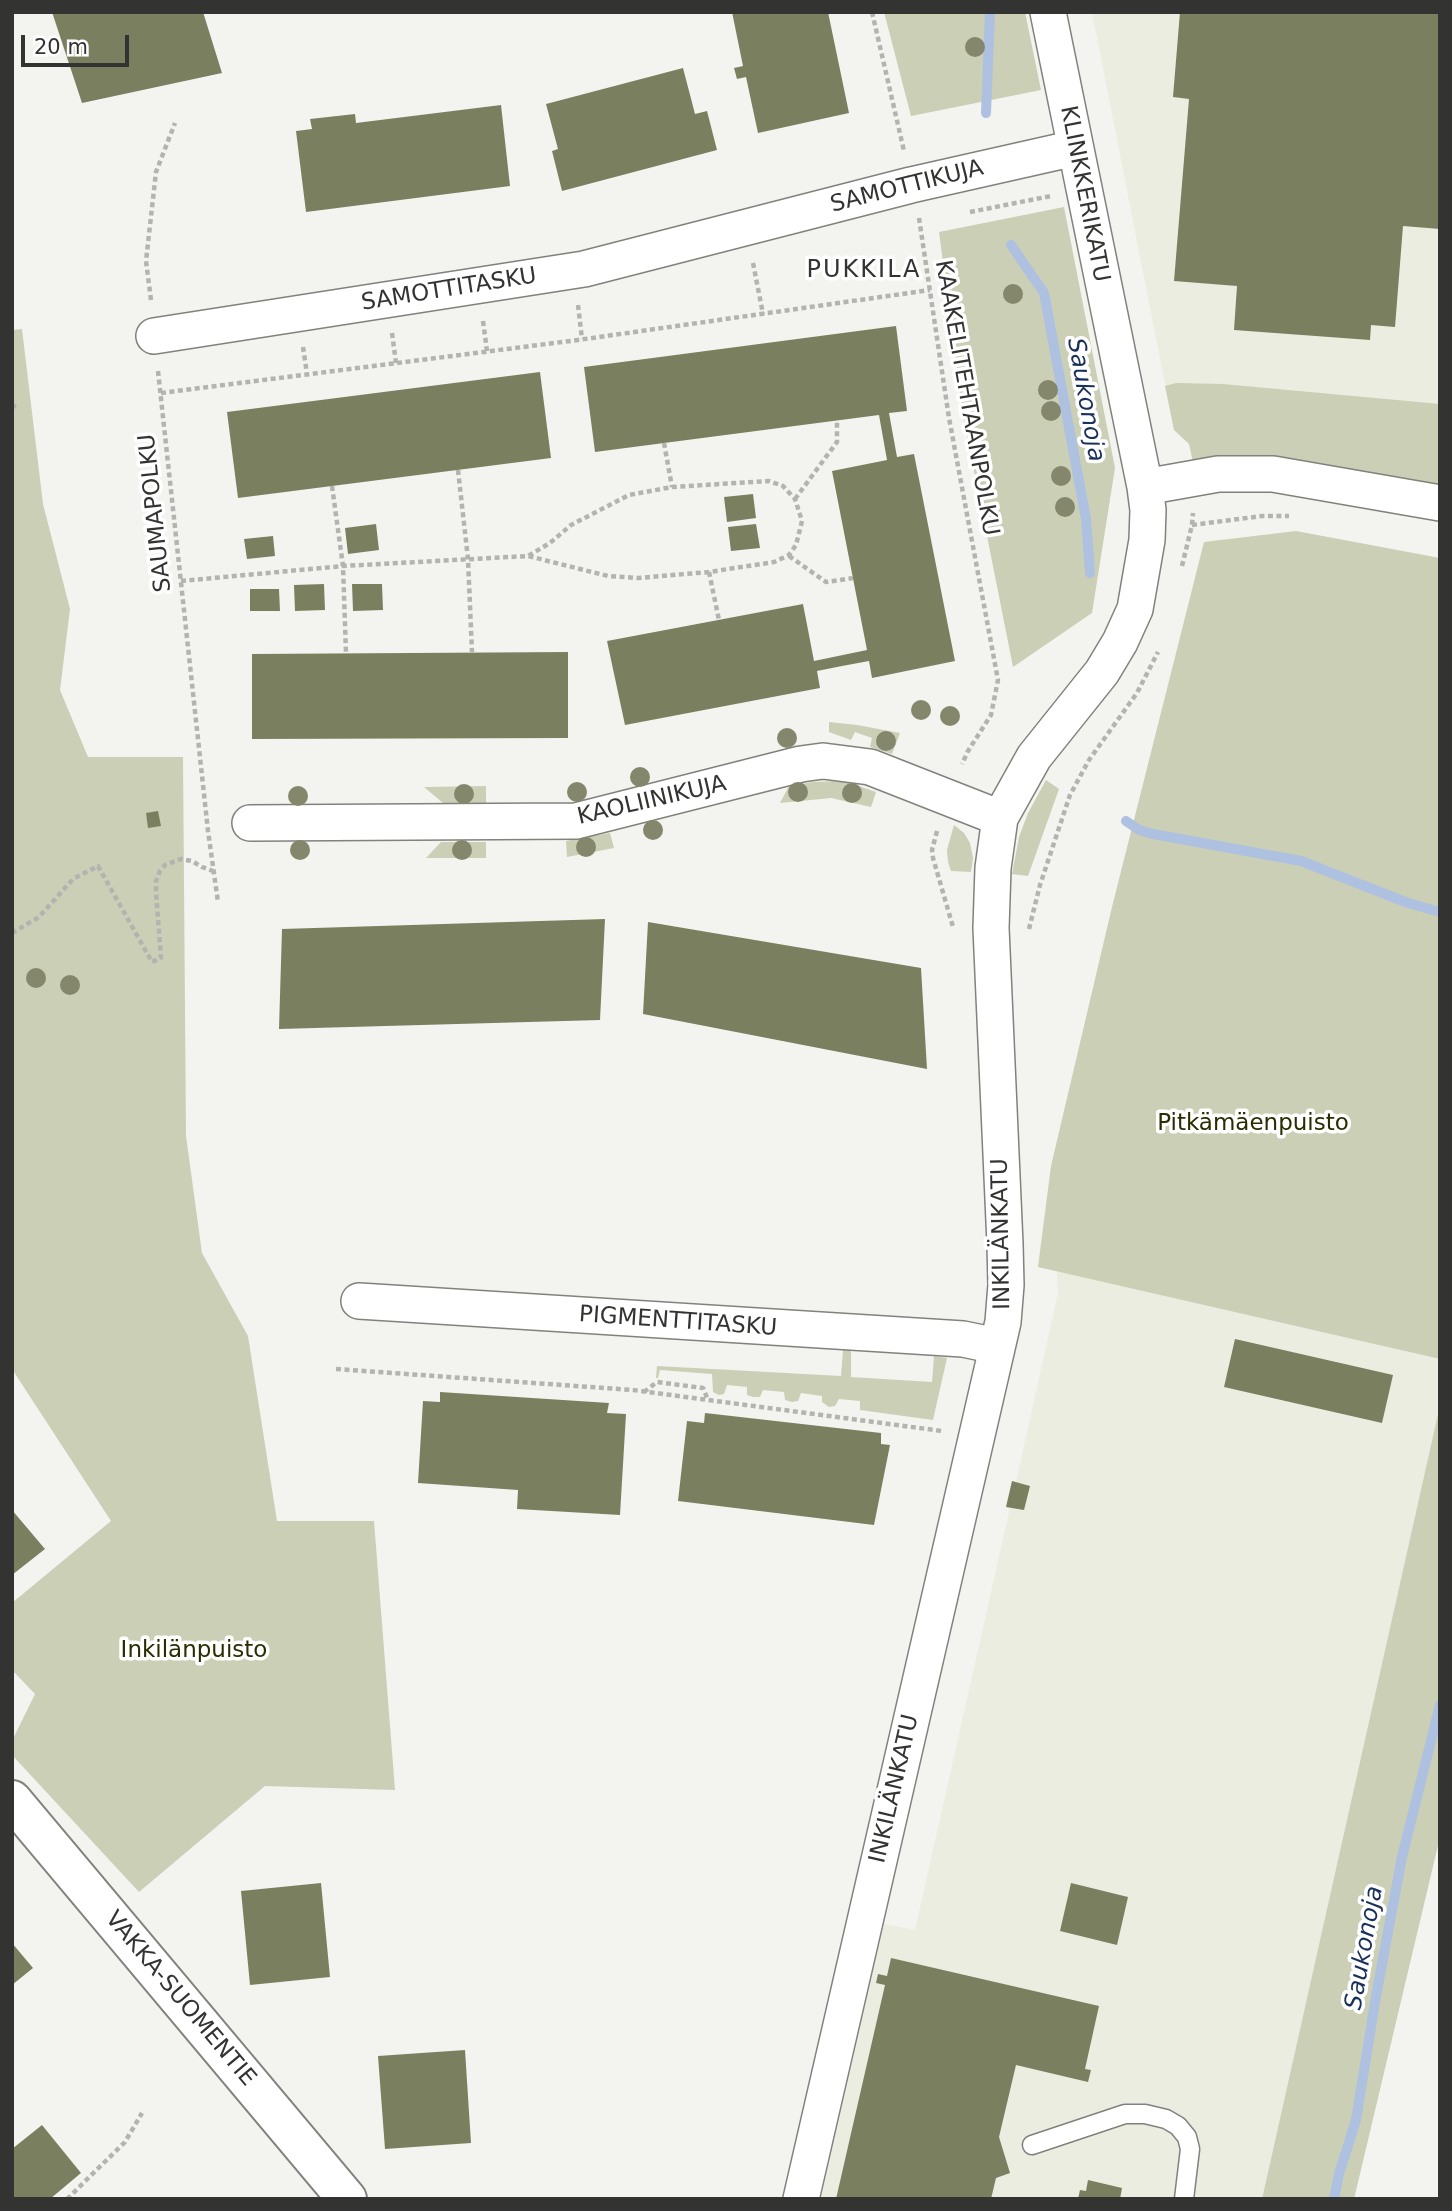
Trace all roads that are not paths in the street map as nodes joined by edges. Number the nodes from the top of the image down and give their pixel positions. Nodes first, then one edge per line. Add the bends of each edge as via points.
1 (1048, 12) edge
2 (1076, 148) junction
3 (743, 228) joint
4 (155, 335) road end
5 (1121, 376) joint
6 (1145, 487) junction
7 (1440, 503) edge
8 (1000, 818) junction
9 (250, 823) dead end
10 (359, 1301) dead end
11 (997, 1346) junction
12 (12, 1800) edge
13 (1032, 2145) dead end
14 (347, 2199) edge
15 (801, 2199) edge
16 (1184, 2199) edge

1 - 2 street, KLINKKERIKATU
2 - 3 street, SAMOTTIKUJA
2 - 5 street, KLINKKERIKATU
3 - 4 street, SAMOTTITASKU via 584,269
5 - 6 street, INKILÄNKATU
6 - 7 street via 1232,474 1273,474
6 - 8 street, INKILÄNKATU via 1147,540 1135,609 1102,672 1034,757
8 - 9 street, KAOLIINIKUJA via 870,767 823,761 576,821
8 - 11 street, INKILÄNKATU via 991,928 1006,1285
10 - 11 street, PIGMENTTITASKU via 963,1339
11 - 15 street, INKILÄNKATU
12 - 14 street, VAKKA-SUOMENTIE
13 - 16 lane via 1125,2114 1166,2119 1187,2137 1190,2149

